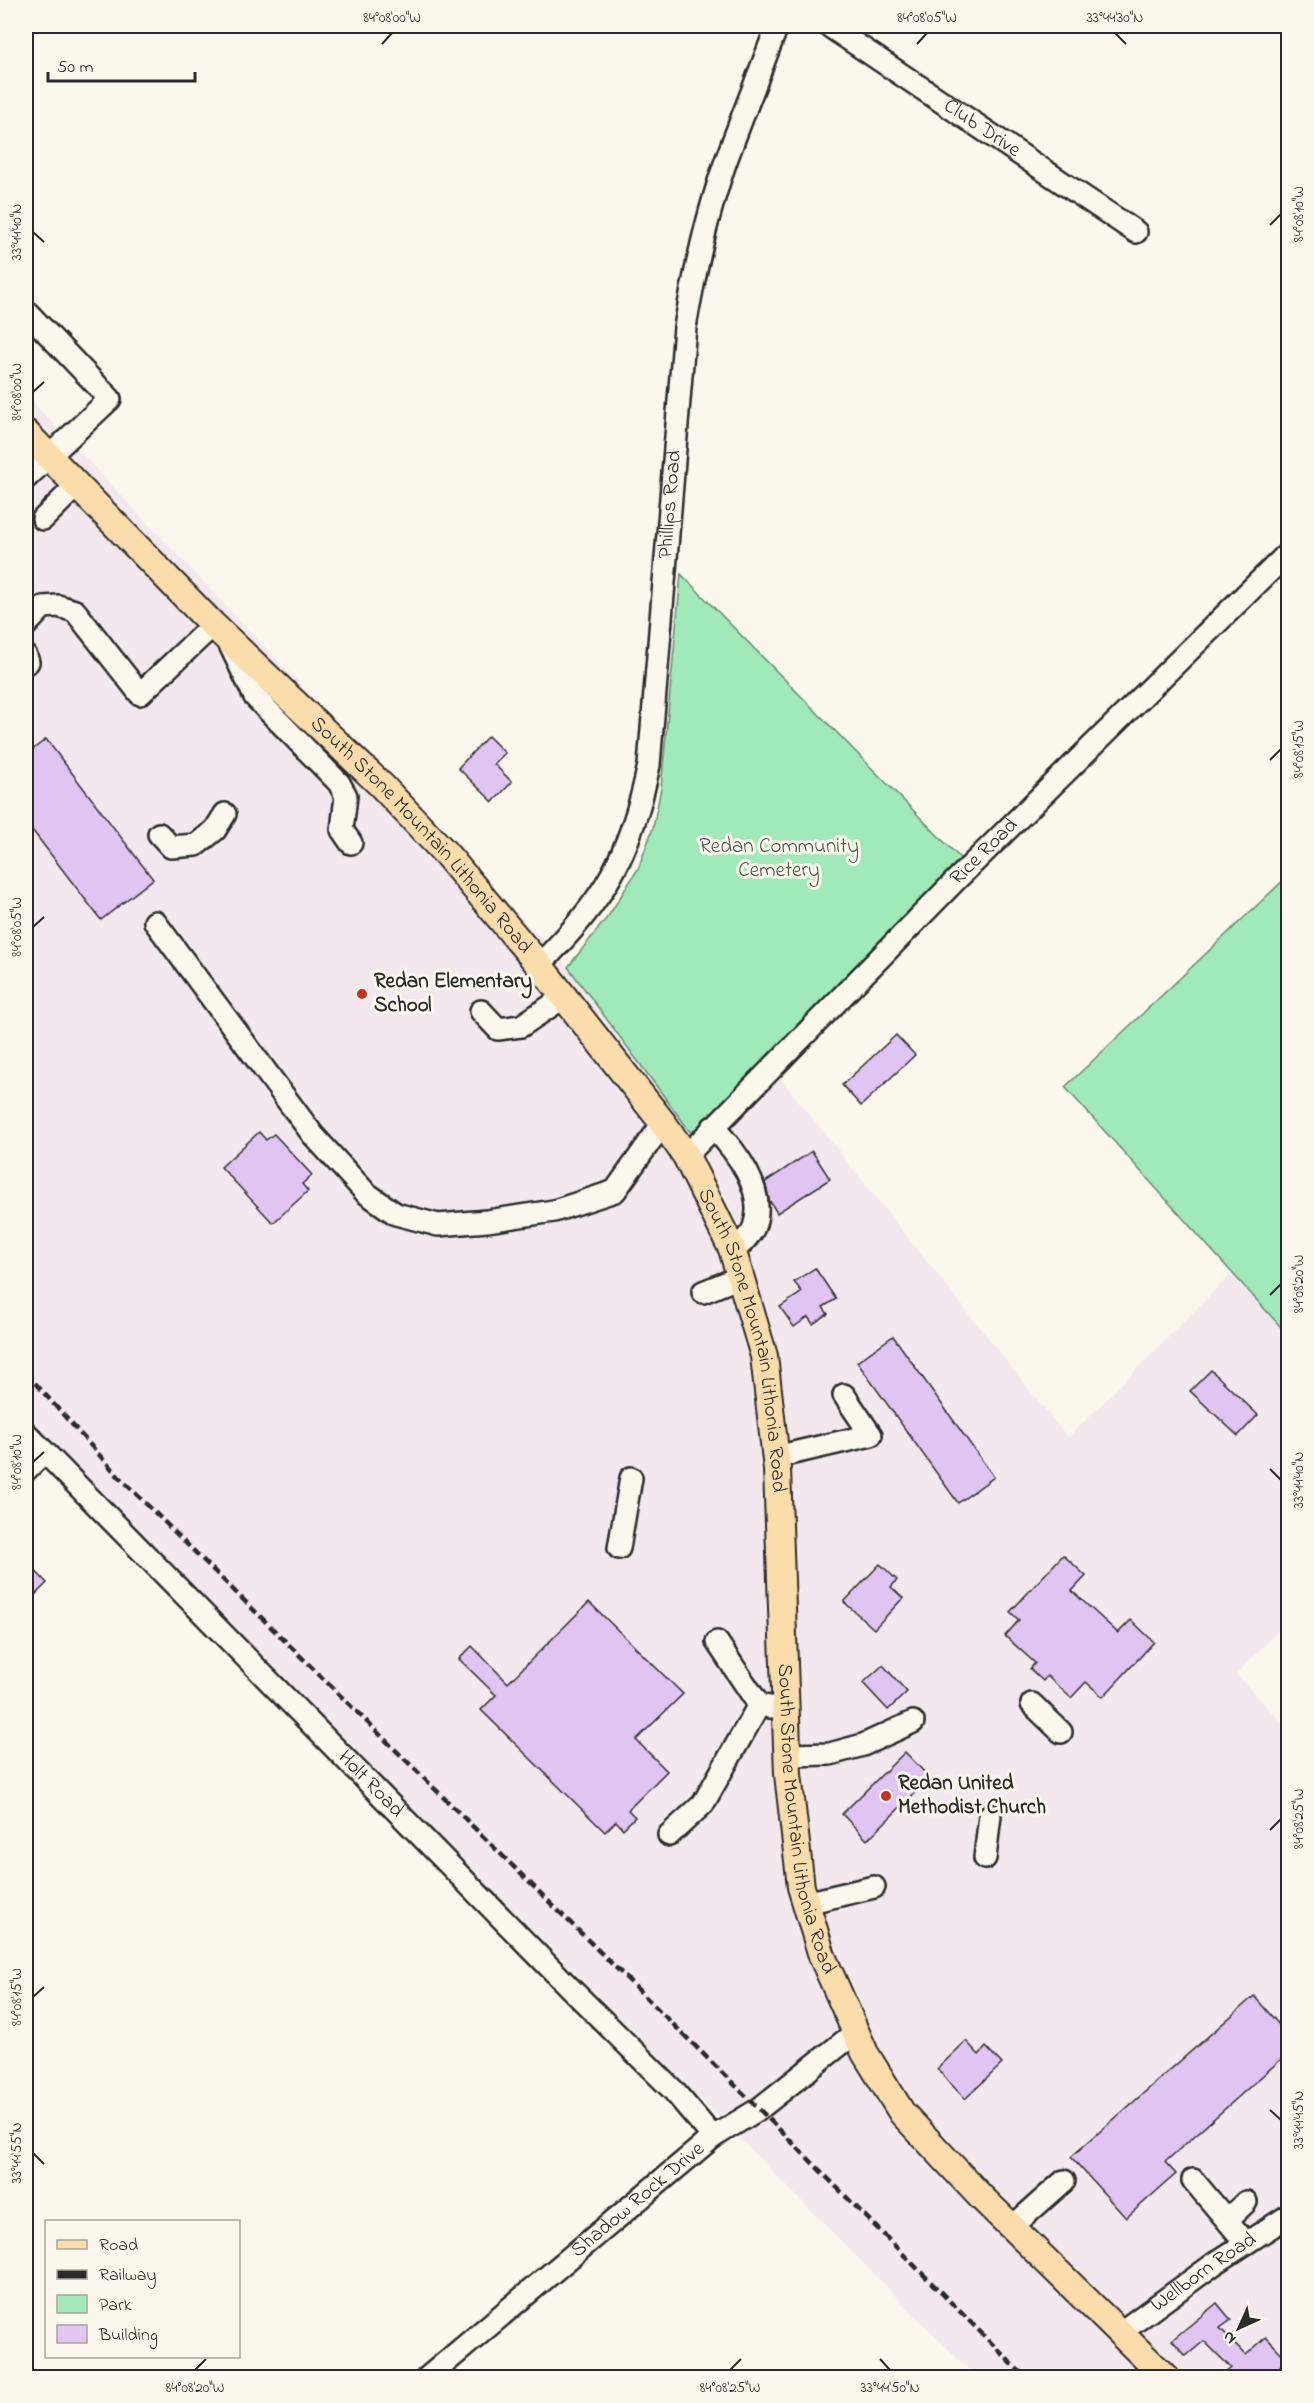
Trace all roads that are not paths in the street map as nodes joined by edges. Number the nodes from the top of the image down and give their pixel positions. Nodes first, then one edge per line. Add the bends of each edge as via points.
1 (777, 26) edge
2 (829, 26) edge
3 (1136, 232) dead end
4 (26, 311) edge
5 (26, 433) edge
6 (48, 456) junction
7 (26, 478) edge
8 (77, 485) junction
9 (43, 519) dead end
10 (1288, 553) edge
11 (26, 625) edge
12 (220, 632) junction
13 (225, 814) dead end
14 (159, 834) dead end
15 (351, 843) dead end
16 (155, 922) dead end
17 (539, 965) junction
18 (564, 997) junction
19 (481, 1011) dead end
20 (663, 1123) junction
21 (713, 1127) junction
22 (686, 1156) junction
23 (733, 1252) junction
24 (740, 1277) junction
25 (703, 1292) dead end
26 (844, 1395) dead end
27 (26, 1433) edge
28 (44, 1452) junction
29 (776, 1457) junction
30 (26, 1470) edge
31 (631, 1478) dead end
32 (619, 1548) dead end
33 (717, 1642) dead end
34 (1032, 1704) dead end
35 (759, 1705) junction
36 (786, 1710) junction
37 (913, 1722) dead end
38 (1061, 1732) dead end
39 (787, 1755) junction
40 (990, 1815) dead end
41 (669, 1835) dead end
42 (984, 1858) dead end
43 (874, 1887) dead end
44 (806, 1903) junction
45 (856, 2032) junction
46 (713, 2137) junction
47 (1193, 2180) dead end
48 (1064, 2181) dead end
49 (1246, 2202) dead end
50 (1288, 2216) edge
51 (1228, 2219) junction
52 (1012, 2227) junction
53 (1246, 2242) junction
54 (1121, 2332) junction
55 (428, 2378) edge
56 (1166, 2378) edge

1 - 17 street, Phillips Road via 727,158 694,275 685,327 649,765 640,809 603,893 573,932
2 - 3 street, Club Drive
4 - 6 street via 110,399
5 - 6 main road, South Stone Mountain Lithonia Road
6 - 7 street
6 - 8 main road, South Stone Mountain Lithonia Road
8 - 9 street
8 - 12 main road, South Stone Mountain Lithonia Road
10 - 21 street, Rice Road via 955,881
11 - 12 street via 42,607 75,611 140,694
12 - 15 street via 255,697 339,783 346,796 342,830
12 - 17 main road, South Stone Mountain Lithonia Road via 382,786 447,855
13 - 14 street via 215,831 196,845 171,847
16 - 20 street via 313,1135 366,1193 396,1214 438,1225 487,1221 554,1211 615,1191
17 - 18 main road, South Stone Mountain Lithonia Road
18 - 19 street via 521,1026 498,1029
18 - 20 main road, South Stone Mountain Lithonia Road
20 - 22 main road, South Stone Mountain Lithonia Road
21 - 22 street, Rice Road
21 - 23 street via 750,1179 757,1204 754,1229
22 - 23 main road, South Stone Mountain Lithonia Road
23 - 24 main road, South Stone Mountain Lithonia Road
24 - 25 street
24 - 29 main road, South Stone Mountain Lithonia Road via 764,1356
26 - 29 street via 871,1435
27 - 28 street, Holt Road
28 - 30 street
28 - 46 street, Holt Road via 673,2090
29 - 36 main road, South Stone Mountain Lithonia Road
31 - 32 street
33 - 35 street
34 - 38 street
35 - 36 street
35 - 41 street via 703,1804
36 - 39 main road, South Stone Mountain Lithonia Road
37 - 39 street via 863,1745 830,1754
39 - 44 main road, South Stone Mountain Lithonia Road
40 - 42 street
43 - 44 street
44 - 45 main road, South Stone Mountain Lithonia Road via 822,1956
45 - 46 street, Shadow Rock Drive via 759,2109
45 - 52 main road, South Stone Mountain Lithonia Road via 865,2054 902,2113
46 - 55 street, Shadow Rock Drive
47 - 51 street
48 - 52 street
49 - 51 street
50 - 53 street, Wellborn Road
51 - 53 street
52 - 54 main road, South Stone Mountain Lithonia Road
53 - 54 street, Wellborn Road
54 - 56 main road, South Stone Mountain Lithonia Road

